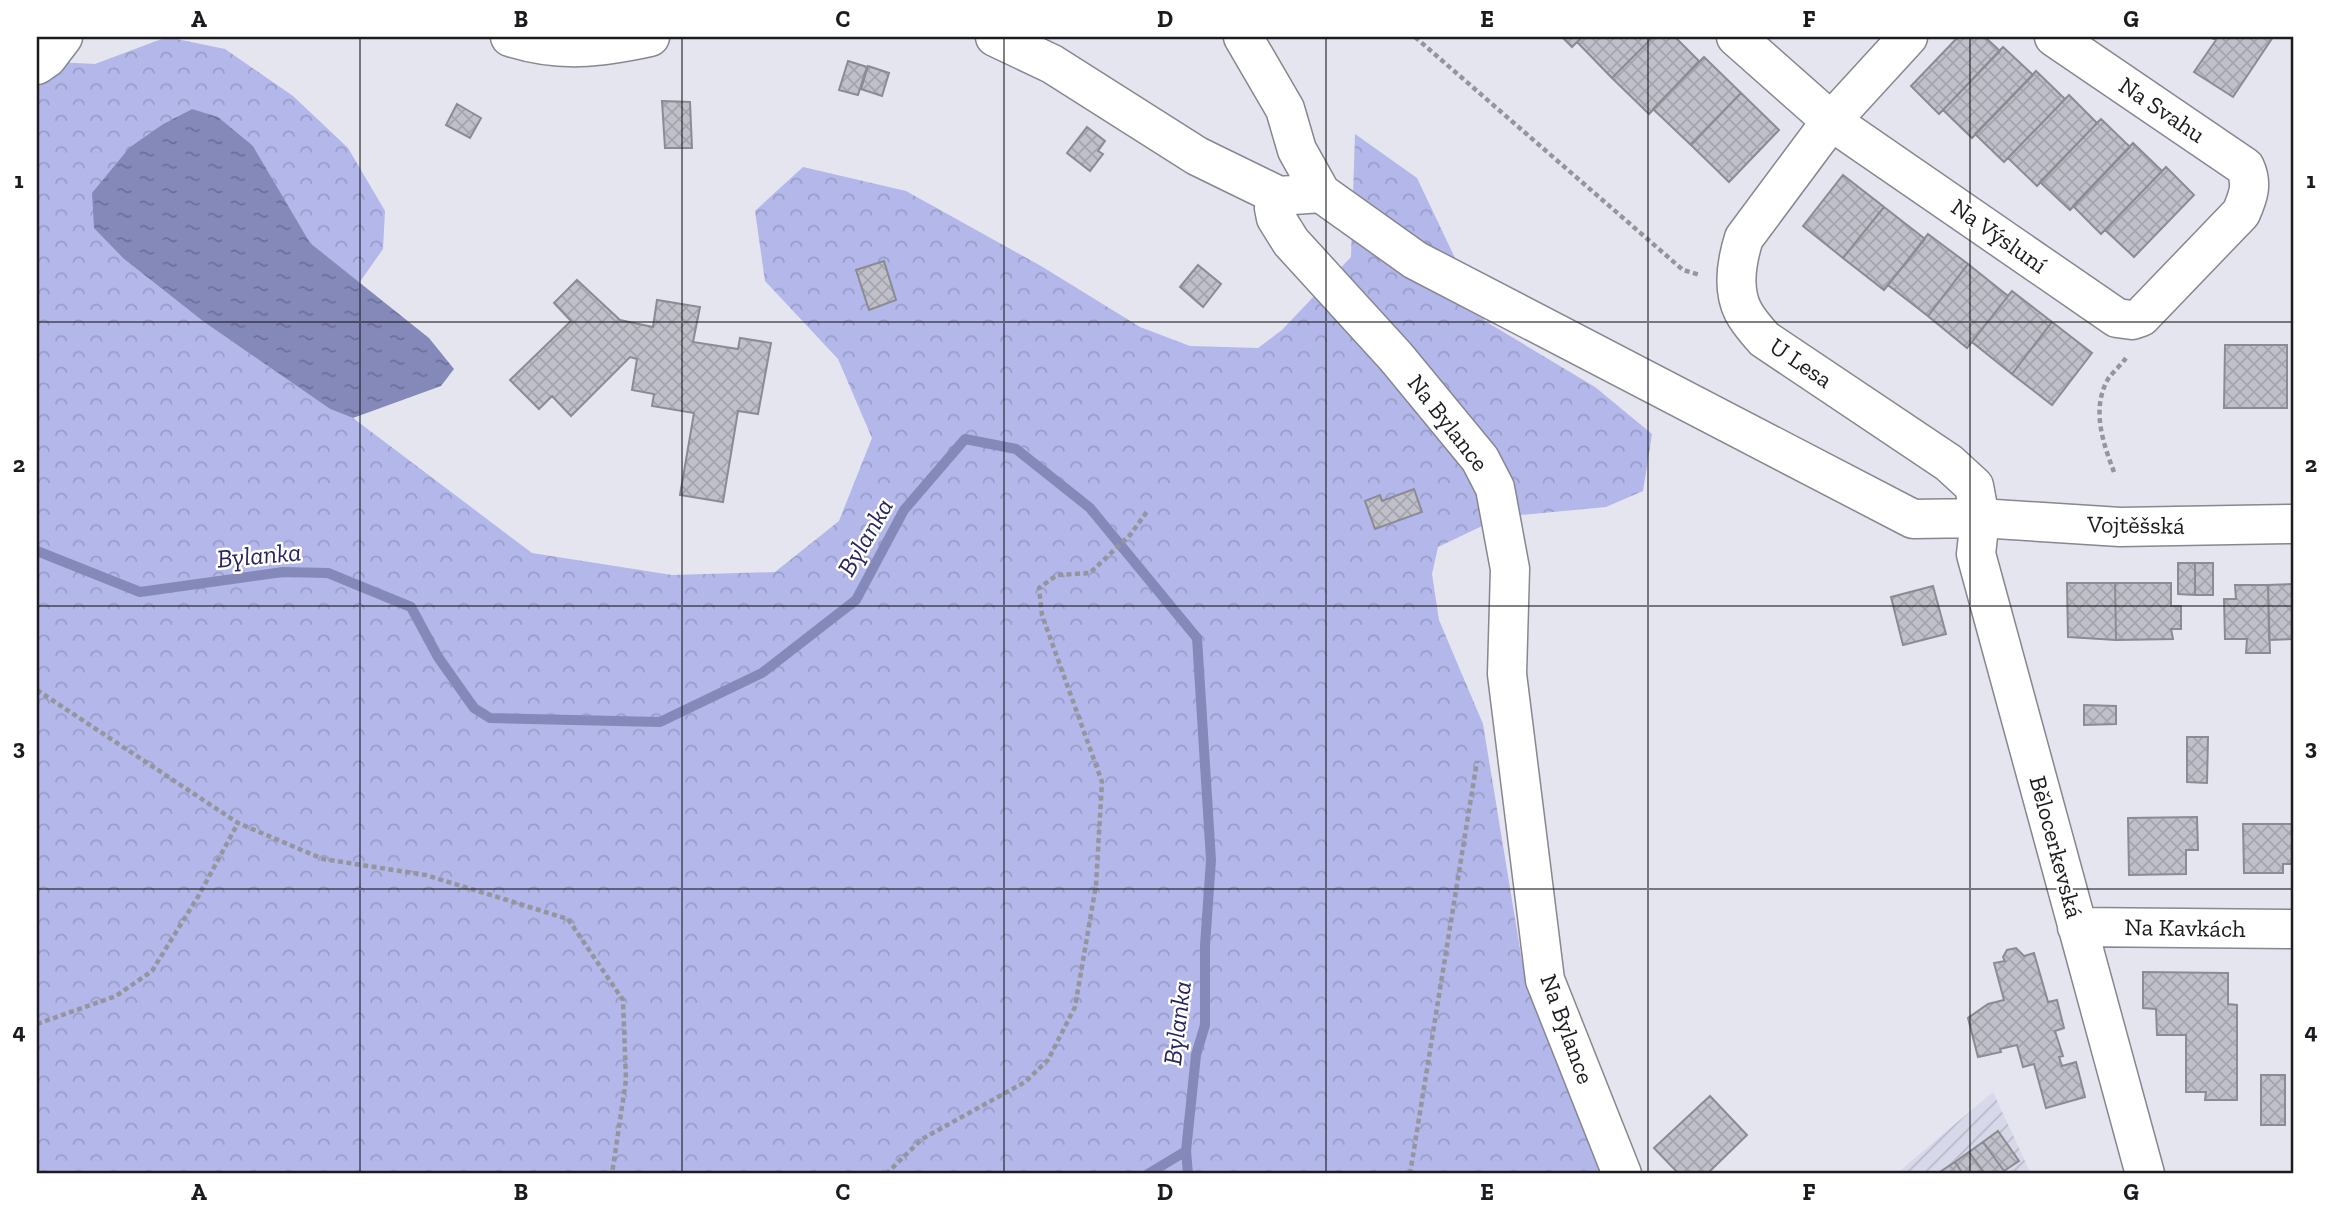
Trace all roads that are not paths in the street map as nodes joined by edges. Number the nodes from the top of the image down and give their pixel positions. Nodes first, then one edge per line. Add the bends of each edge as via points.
1 (63, 37) edge
2 (509, 37) edge
3 (650, 37) edge
4 (995, 37) edge
5 (1243, 37) edge
6 (1736, 37) edge
7 (1908, 37) edge
8 (2054, 37) edge
9 (37, 65) edge
10 (1831, 121) junction
11 (1321, 193) junction
12 (1279, 196) junction
13 (2118, 318) joint
14 (1980, 518) junction
15 (2293, 524) edge
16 (2077, 927) junction
17 (2293, 929) edge
18 (1622, 1174) edge
19 (2145, 1174) edge

1 - 9 street
2 - 3 street via 570,49 607,47
4 - 12 street via 1052,64 1197,156
5 - 11 street via 1285,109 1297,150
6 - 10 street, Na Výsluní
7 - 10 street, U Lesa
8 - 13 street, Na Svahu via 2245,167 2249,176 2241,213 2227,229 2141,317
10 - 13 street, Na Výsluní
10 - 14 street, U Lesa via 1744,238 1737,287 1743,311 1764,339 1949,463 1974,485
11 - 12 street
11 - 14 street, Vojtěšská via 1415,260 1913,519
12 - 18 street, Na Bylance via 1276,218 1291,242 1396,357 1480,459 1495,488 1510,569 1507,674 1545,981
14 - 15 street, Vojtěšská via 2120,527
14 - 16 street, Bělocerkevská via 1976,554
16 - 17 street, Na Kavkách
16 - 19 street, Bělocerkevská

